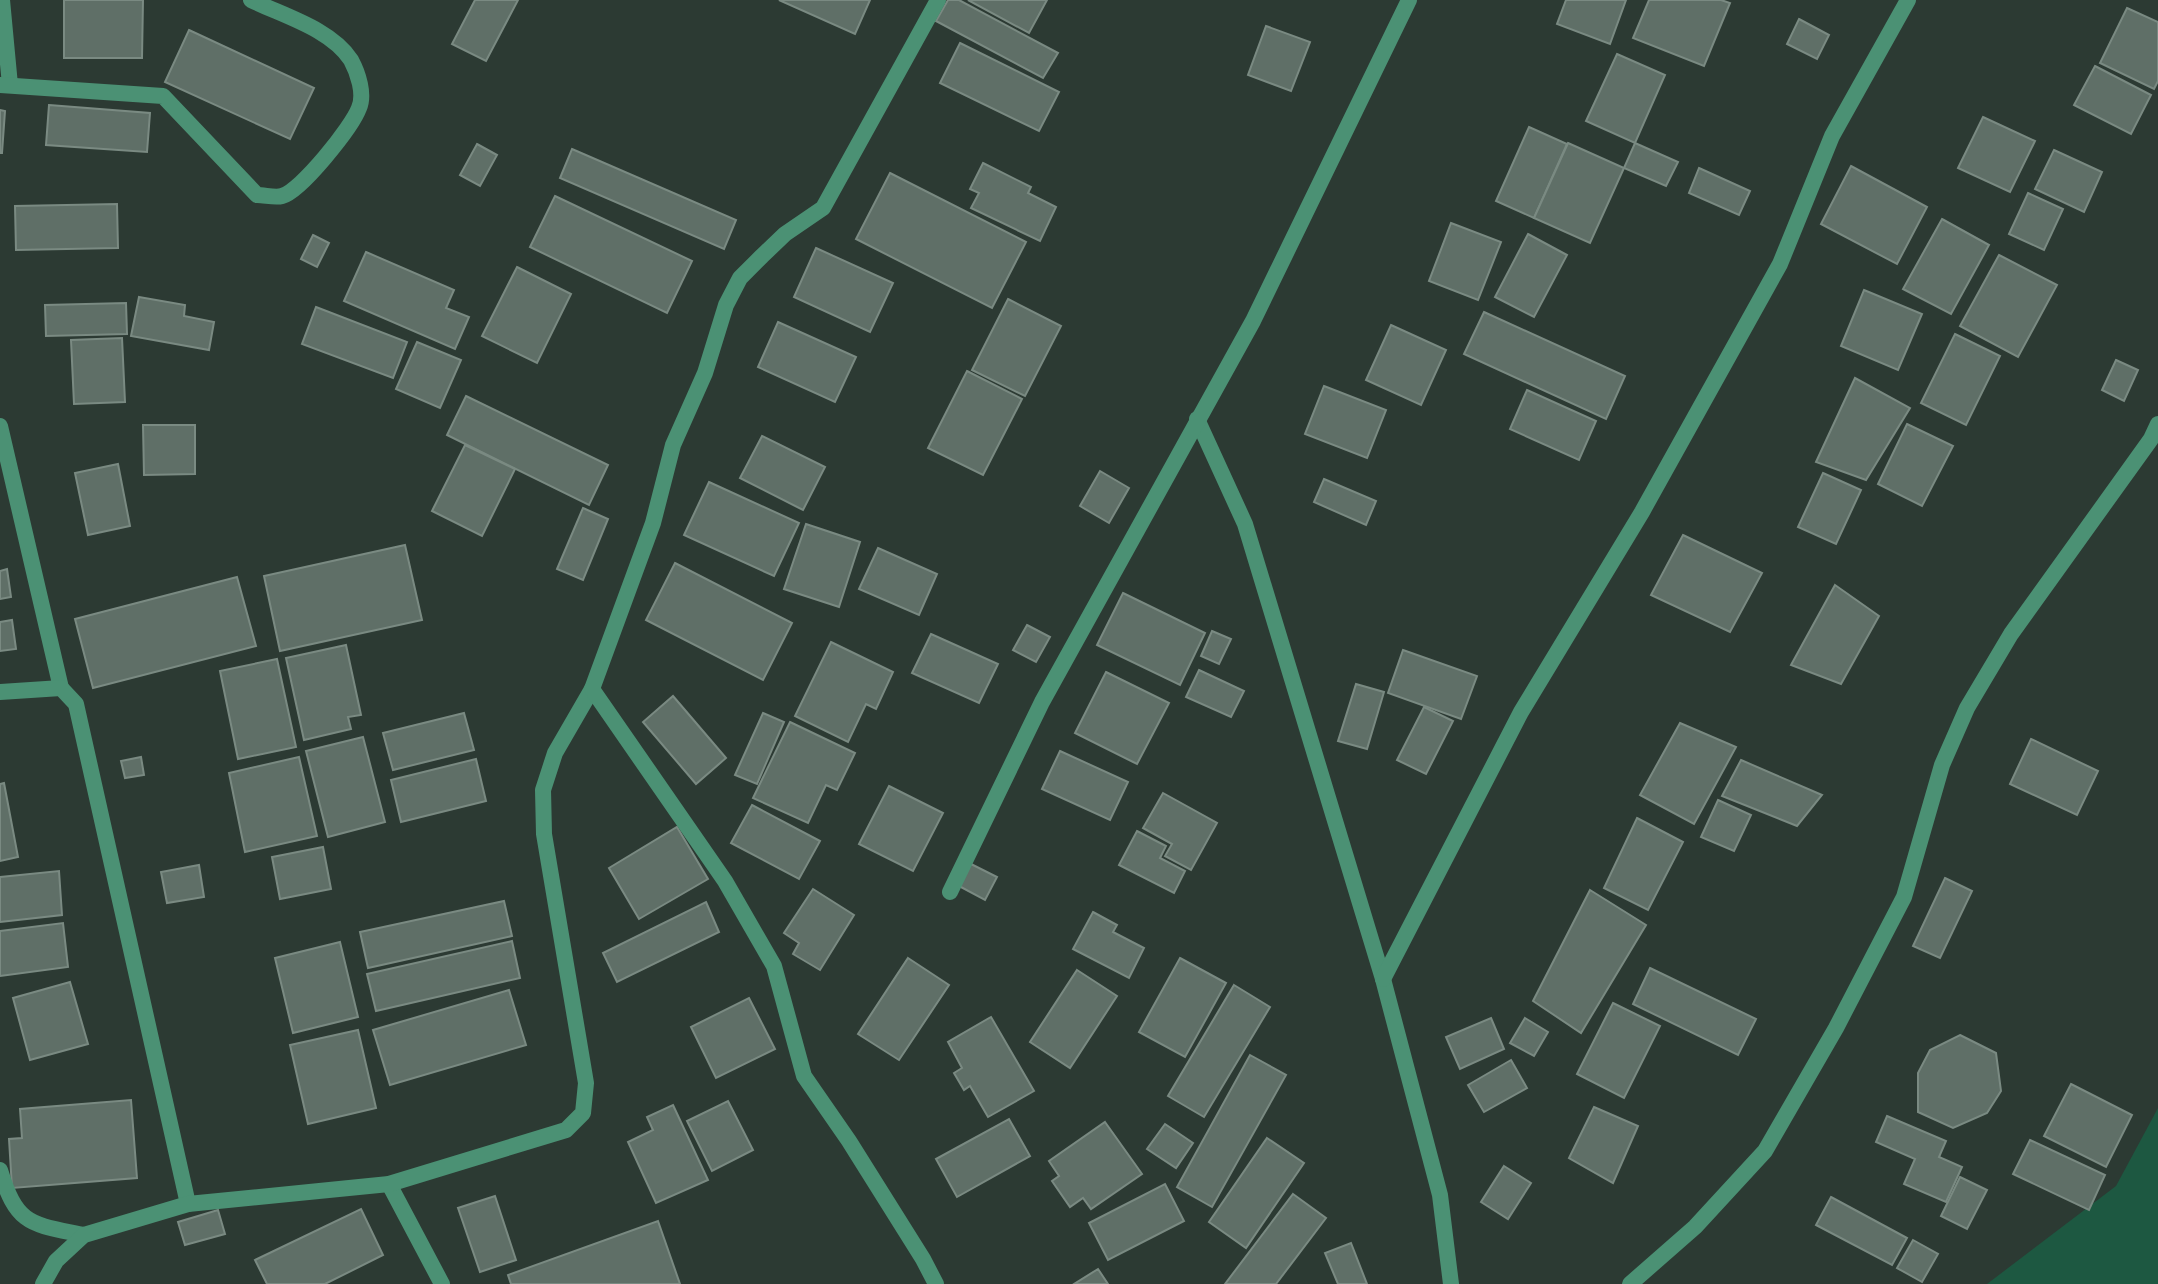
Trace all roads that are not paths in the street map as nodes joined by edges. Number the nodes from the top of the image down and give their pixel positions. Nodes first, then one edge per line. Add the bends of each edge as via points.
1 (2, 0) edge
2 (251, 0) edge
3 (938, 0) edge
4 (1409, 0) edge
5 (1908, 0) edge
6 (5, 85) edge
7 (1197, 419) junction
8 (2158, 424) edge
9 (0, 426) edge
10 (61, 688) junction
11 (592, 689) junction
12 (0, 692) edge
13 (950, 892) dead end
14 (1383, 979) junction
15 (0, 1170) edge
16 (389, 1184) junction
17 (188, 1204) junction
18 (84, 1235) junction
19 (43, 1284) edge
20 (442, 1284) edge
21 (936, 1284) edge
22 (1451, 1284) edge
23 (1630, 1284) edge

1 - 6 street
2 - 6 street via 334,40 352,62 361,87 360,108 326,155 304,183 282,196 257,195 163,96
3 - 11 street via 823,208 785,234 740,278 726,305
4 - 7 street via 1253,321
5 - 14 street via 1832,136 1780,264 1642,512 1521,712
7 - 13 street via 1042,702
7 - 14 street via 1245,524
8 - 23 street via 2011,634 1967,708 1942,765 1904,897 1765,1151 1695,1227
9 - 10 street
10 - 12 street
10 - 17 street via 76,704
11 - 16 street via 555,753 543,790 544,834 586,1083 583,1113 566,1130
11 - 21 street via 725,881 774,966 804,1076
14 - 22 street via 1440,1195
15 - 18 street via 17,1212 34,1225
16 - 17 street
16 - 20 street
17 - 18 street
18 - 19 street via 56,1261

